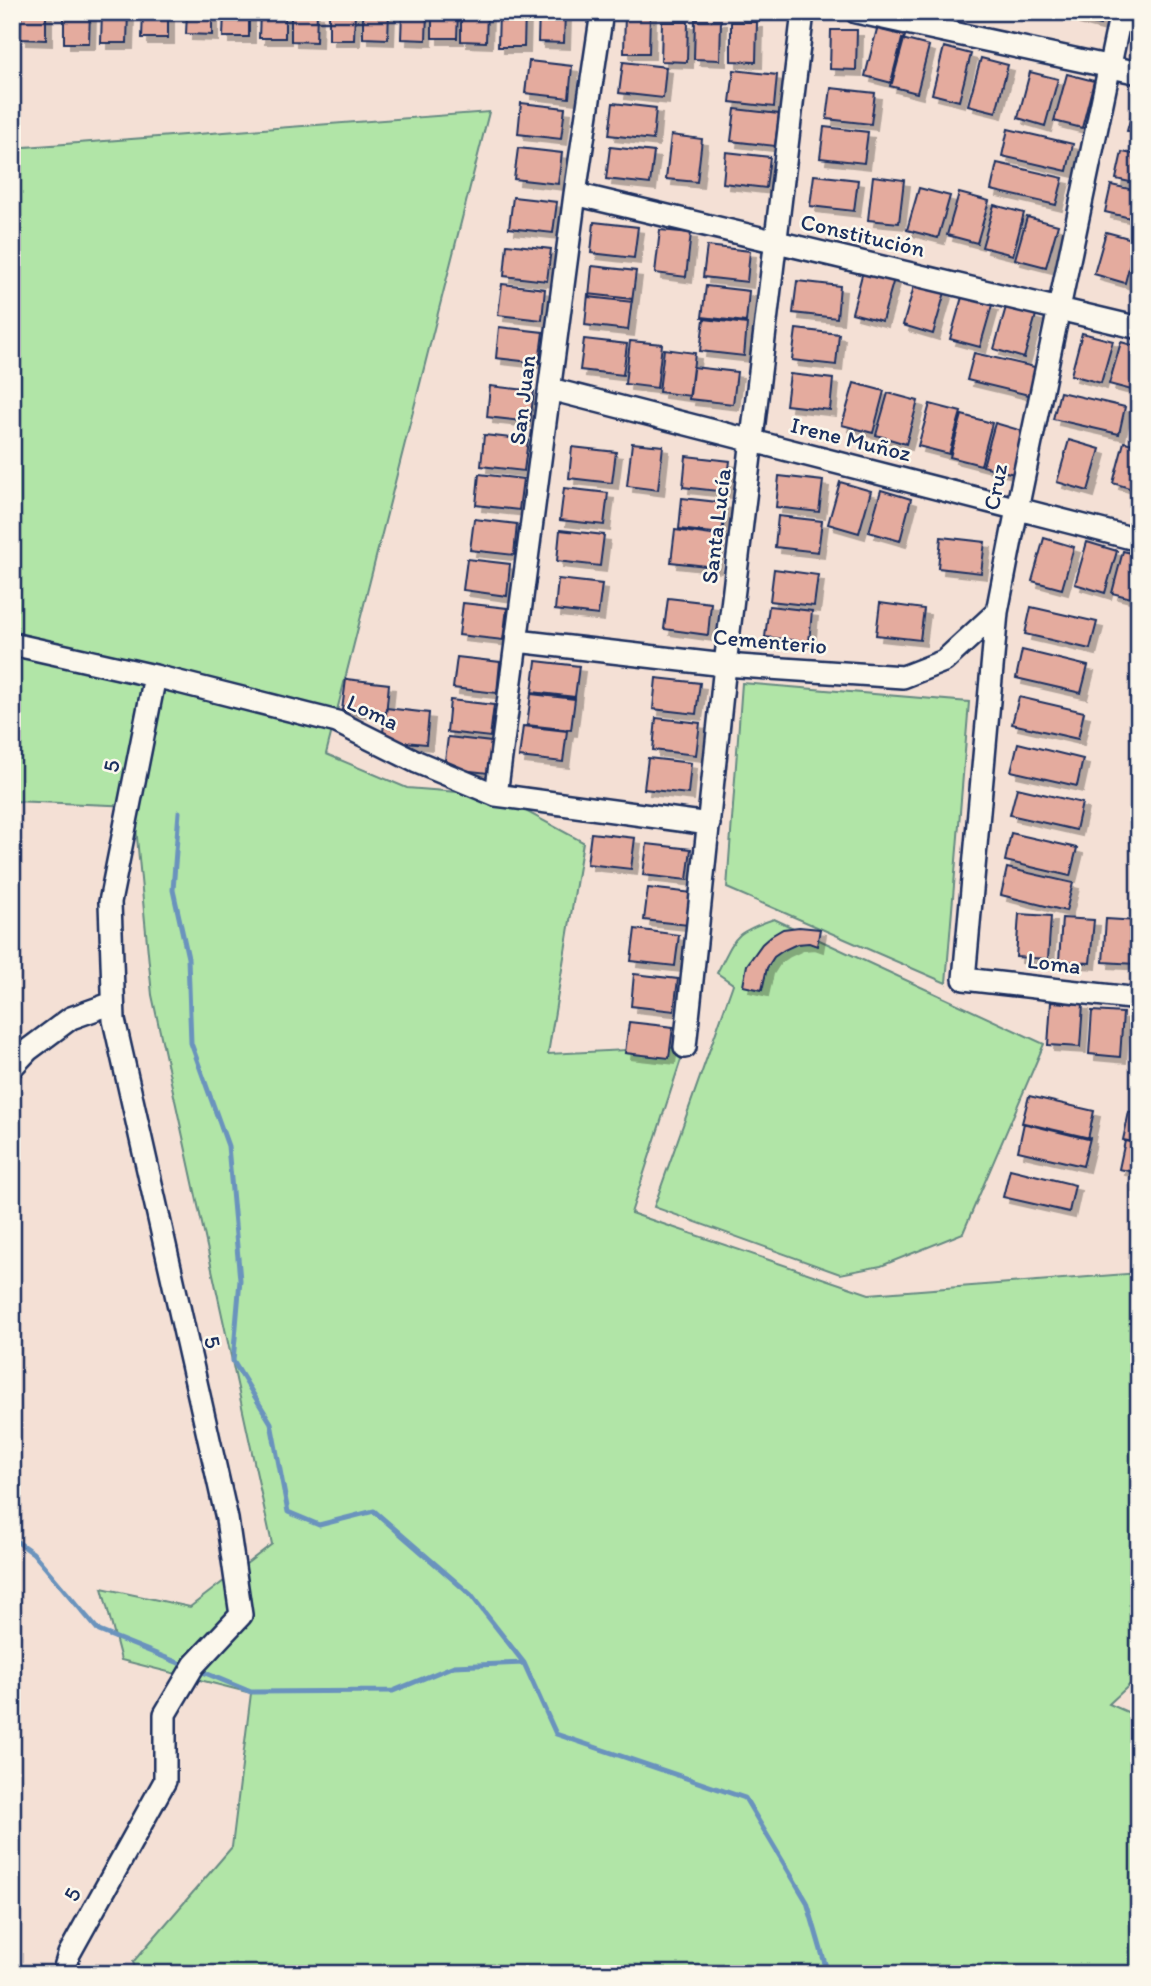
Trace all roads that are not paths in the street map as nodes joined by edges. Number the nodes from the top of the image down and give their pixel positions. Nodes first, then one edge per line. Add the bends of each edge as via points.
1 (602, 12) edge
2 (803, 12) edge
3 (856, 12) edge
4 (1121, 12) edge
5 (1109, 65) junction
6 (1139, 73) edge
7 (575, 194) junction
8 (776, 242) junction
9 (1058, 309) junction
10 (1139, 328) edge
11 (551, 389) junction
12 (753, 441) junction
13 (1017, 509) junction
14 (1139, 540) edge
15 (998, 612) junction
16 (517, 641) junction
17 (12, 644) edge
18 (725, 665) junction
19 (155, 677) junction
20 (496, 795) junction
21 (709, 824) junction
22 (964, 979) joint
23 (1139, 999) edge
24 (113, 1003) junction
25 (685, 1047) dead end
26 (12, 1067) edge
27 (63, 1974) edge

1 - 7 street, San Juan
2 - 8 street, Santa Lucía
3 - 5 street
4 - 5 street, Cruz
5 - 6 street
5 - 9 street, Cruz
7 - 8 street, Constitución
7 - 11 street, San Juan
8 - 9 street, Constitución
8 - 12 street, Santa Lucía
9 - 10 street, Constitución
9 - 13 street, Cruz
11 - 12 street, Irene Muñoz
11 - 16 street, San Juan
12 - 13 street, Irene Muñoz
12 - 18 street, Santa Lucía
13 - 14 street, Irene Muñoz
13 - 15 street, Cruz
15 - 18 street, Cementerio via 944,661 903,677
15 - 22 street, Cruz
16 - 18 street, Cementerio
16 - 20 street, San Juan
17 - 19 street, Loma
18 - 21 street, Santa Lucía
19 - 20 street, Loma via 337,722
19 - 24 street, 5 via 110,902
20 - 21 street, Loma
21 - 25 street, Santa Lucía
22 - 23 street, Loma
24 - 26 street via 71,1018
24 - 27 street, 5 via 227,1519 241,1615 194,1665 164,1714 164,1781 69,1954

